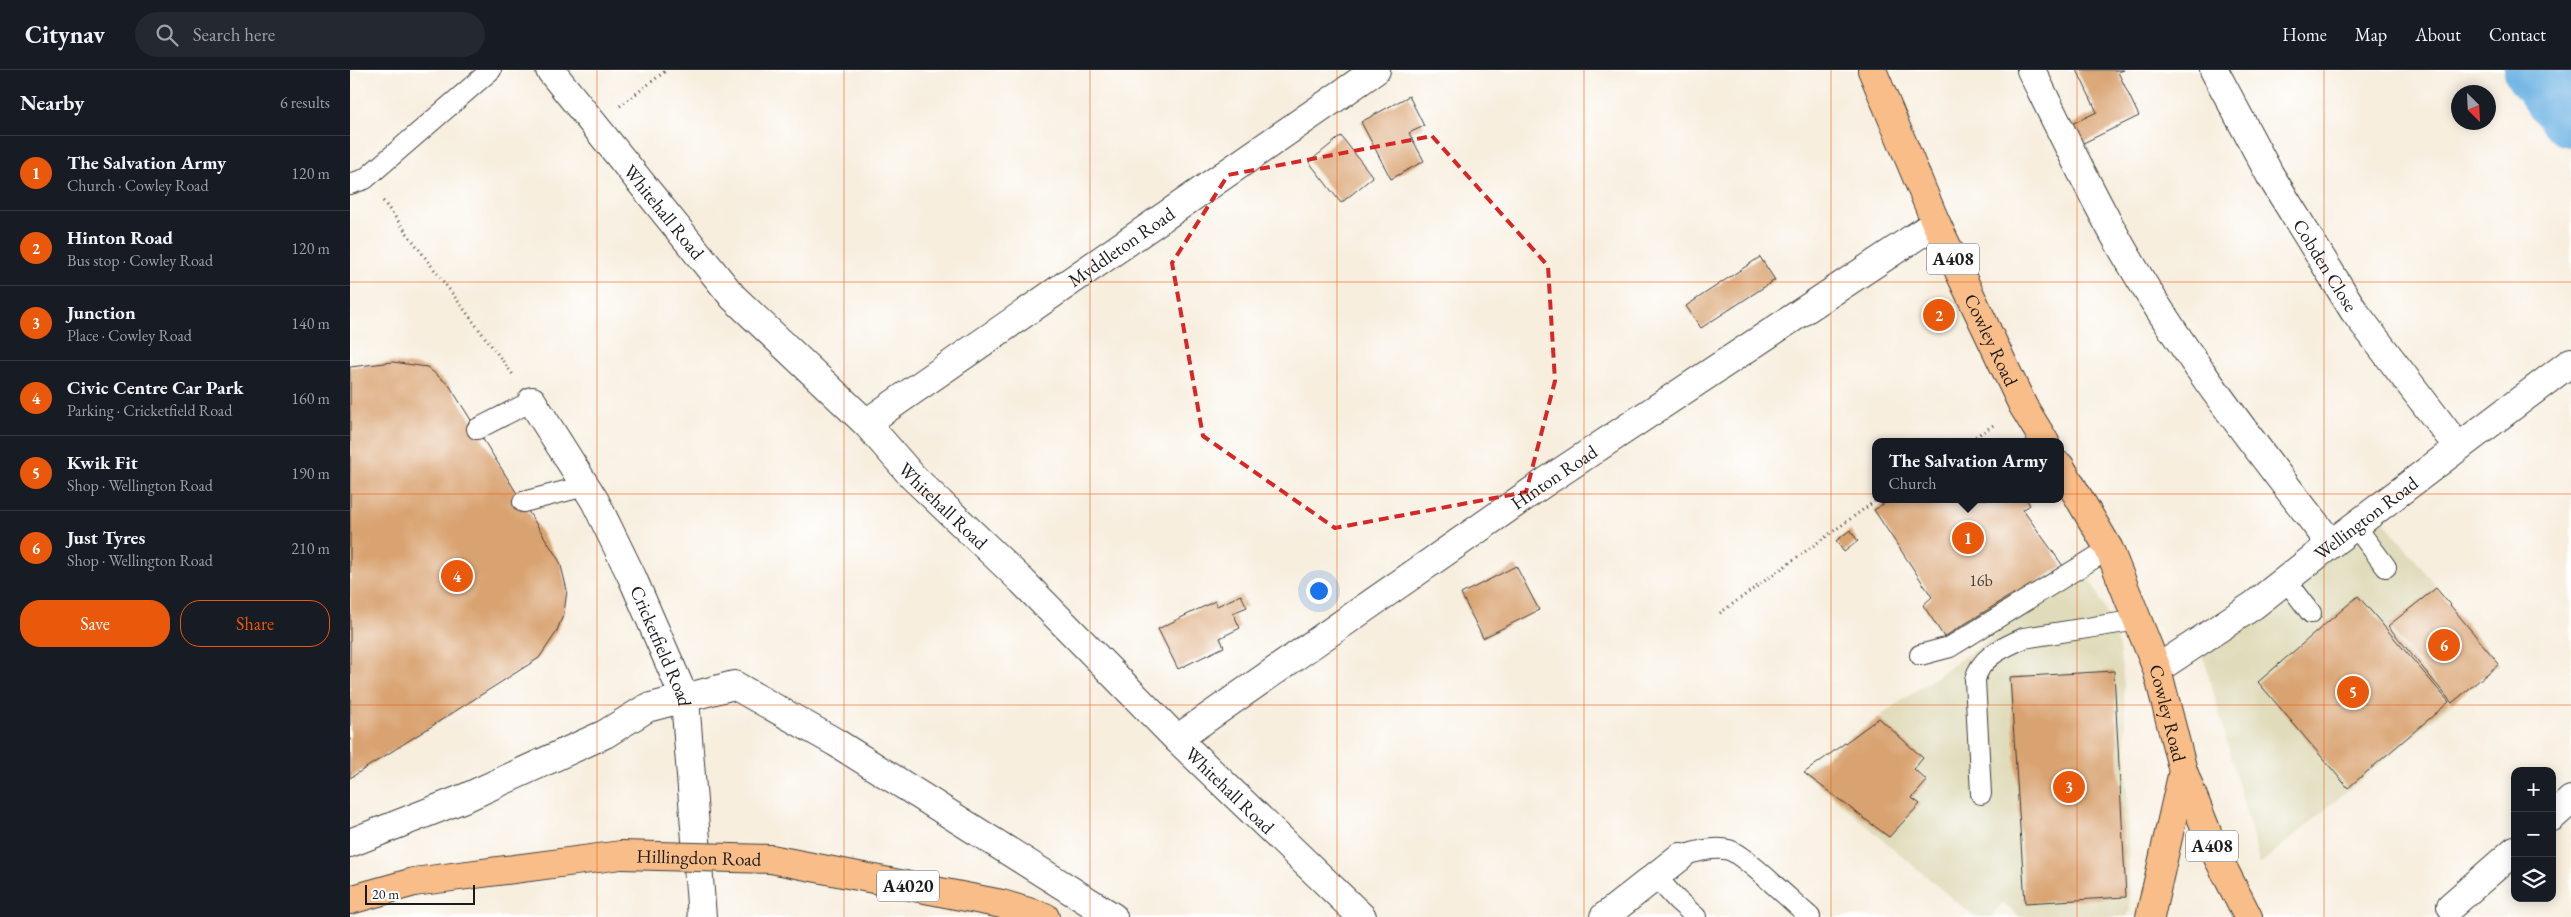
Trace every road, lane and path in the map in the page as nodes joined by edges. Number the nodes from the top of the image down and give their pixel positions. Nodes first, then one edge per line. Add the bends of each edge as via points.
1 (492, 70) edge
2 (550, 70) edge
3 (667, 70) edge
4 (1376, 70) edge
5 (1872, 70) edge
6 (2031, 70) edge
7 (2214, 70) edge
8 (650, 83) dead end
9 (358, 181) edge
10 (1936, 223) junction
11 (2566, 375) edge
12 (532, 401) junction
13 (866, 423) junction
14 (477, 429) dead end
15 (2043, 438) edge
16 (2458, 447) junction
17 (2064, 473) edge
18 (586, 486) junction
19 (523, 502) dead end
20 (1872, 503) edge
21 (2356, 527) junction
22 (2331, 544) junction
23 (2109, 549) junction
24 (2386, 567) dead end
25 (2286, 580) junction
26 (1720, 613) dead end
27 (2310, 613) dead end
28 (2138, 620) junction
29 (1920, 655) dead end
30 (2157, 668) junction
31 (685, 699) junction
32 (1177, 740) junction
33 (2184, 771) junction
34 (1981, 794) dead end
35 (2571, 800) edge
36 (2556, 813) edge
37 (350, 843) edge
38 (2511, 854) edge
39 (1680, 857) joint
40 (1655, 876) junction
41 (350, 900) edge
42 (2451, 906) dead end
43 (702, 917) edge
44 (1045, 917) edge
45 (1113, 917) edge
46 (1362, 917) edge
47 (1604, 917) edge
48 (1696, 917) edge
49 (1810, 917) edge
50 (2150, 917) edge
51 (2248, 917) edge

1 - 9 lane
2 - 13 street, Whitehall Road via 733,297
3 - 8 path
4 - 13 street, Myddleton Road
5 - 10 main road, Cowley Road / A408
6 - 22 street via 2108,224 2170,325 2230,415
7 - 16 street, Cobden Close via 2270,175 2354,311
9 - 12 path via 488,339
10 - 15 main road, Cowley Road / A408 via 2023,406
10 - 32 street, Hinton Road via 1544,482
11 - 16 street, Wellington Road
12 - 14 lane
12 - 18 street, Cricketfield Road
13 - 32 street, Whitehall Road via 913,477 1022,581
16 - 21 street, Wellington Road
17 - 23 main road, Cowley Road / A408
18 - 19 lane
18 - 31 street, Cricketfield Road via 632,577
20 - 26 path
21 - 22 street, Wellington Road
21 - 24 lane
22 - 25 street, Wellington Road
23 - 28 main road, Cowley Road / A408
23 - 29 lane via 1950,647
25 - 27 lane
25 - 30 street, Wellington Road via 2254,605
28 - 30 main road, Cowley Road / A408
28 - 34 lane via 2024,638 1981,664 1975,680
30 - 33 main road, Cowley Road / A408
31 - 37 street via 647,708 605,734 467,797
31 - 43 street, Cricketfield Road
31 - 45 street via 734,685 835,742
32 - 46 street, Whitehall Road
33 - 50 main road, Cowley Road / A408
33 - 51 main road, Cowley Road / A408 via 2214,850
35 - 36 street
38 - 42 street
39 - 40 street
39 - 49 lane via 1704,851 1729,850
40 - 47 street
40 - 48 lane
41 - 44 main road, Hillingdon Road / A4020, bridge via 414,882 621,855 771,860 1002,904

